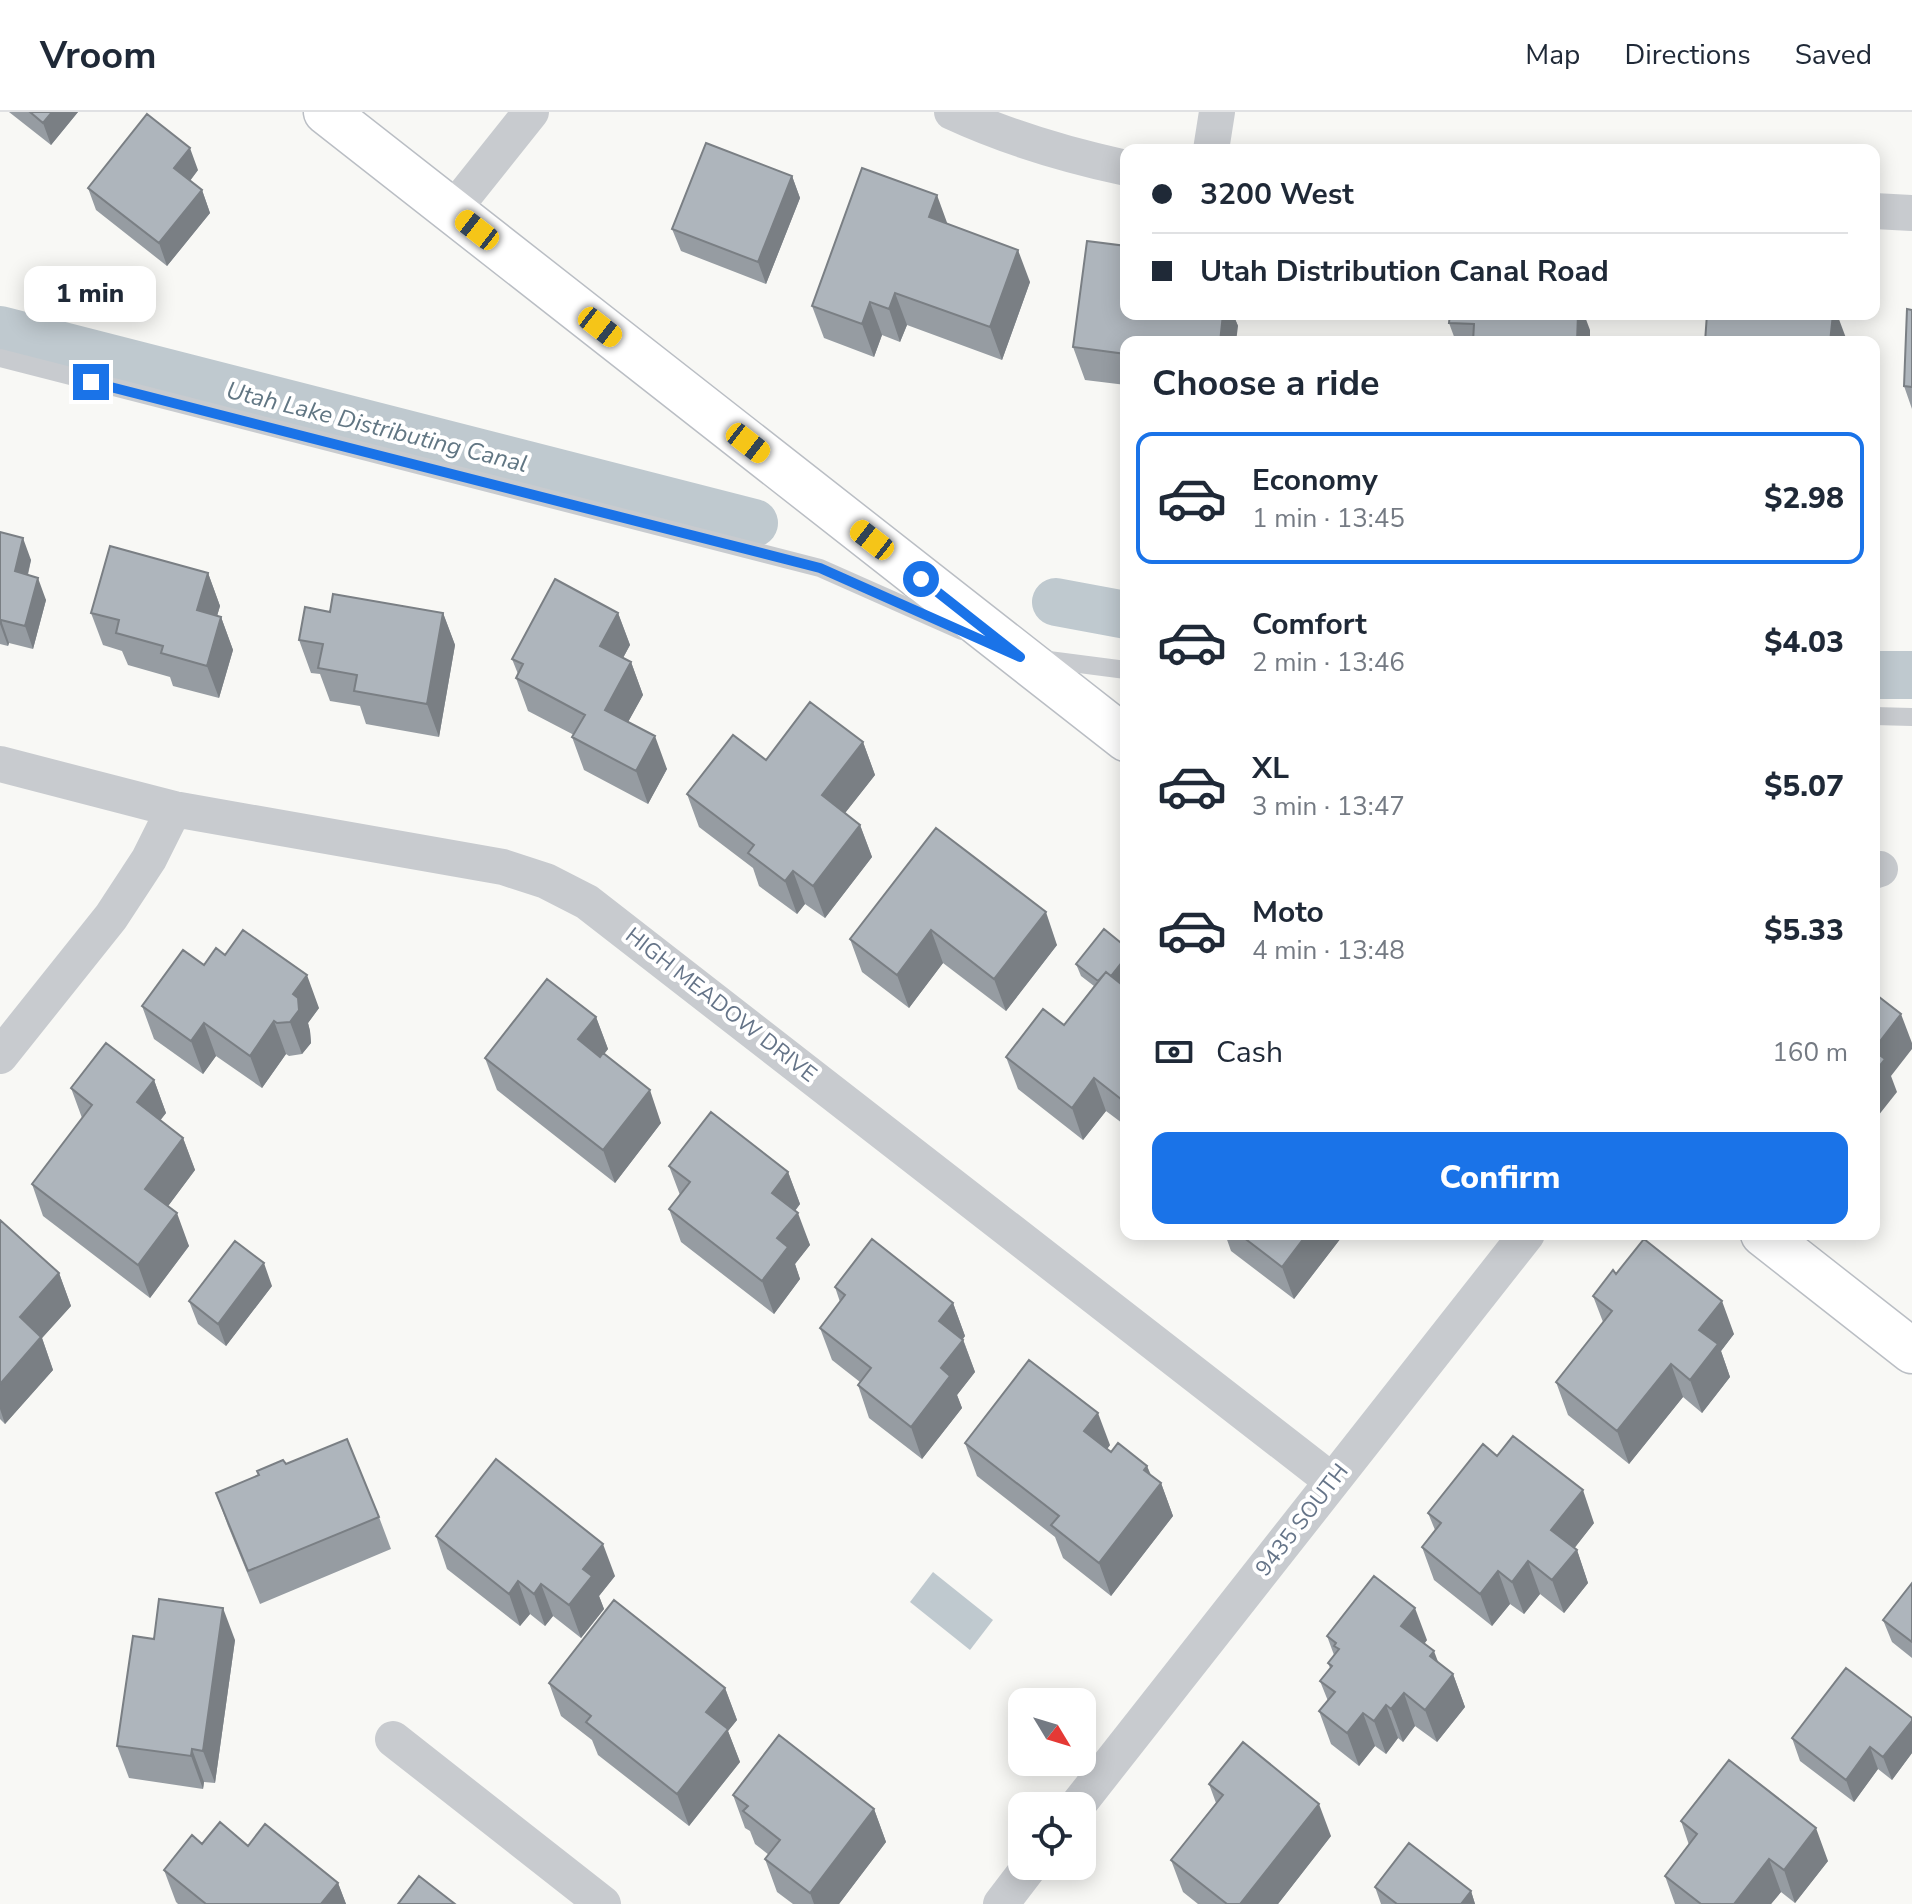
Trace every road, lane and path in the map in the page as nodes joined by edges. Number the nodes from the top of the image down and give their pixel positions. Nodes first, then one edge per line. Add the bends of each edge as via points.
1 (326, 112) edge
2 (531, 112) edge
3 (952, 112) edge
4 (1217, 112) edge
5 (1212, 144) edge
6 (1120, 167) edge
7 (452, 211) junction
8 (1880, 211) edge
9 (1912, 213) edge
10 (0, 358) edge
11 (1020, 657) junction
12 (1120, 669) edge
13 (1880, 716) edge
14 (1912, 717) edge
15 (1120, 734) edge
16 (0, 764) edge
17 (174, 809) junction
18 (0, 1056) edge
19 (1522, 1240) edge
20 (1771, 1240) edge
21 (1912, 1351) edge
22 (1332, 1481) junction
23 (393, 1739) dead end
24 (1088, 1792) edge
25 (1019, 1880) edge
26 (603, 1904) edge
27 (1001, 1904) edge

1 - 7 street
2 - 7 street
3 - 6 street via 1068,156
4 - 5 street
7 - 11 street
8 - 9 street
10 - 11 lane via 820,568
11 - 12 lane
11 - 15 street
13 - 14 lane
16 - 17 street, HIGH MEADOW DRIVE
17 - 18 street via 111,917
17 - 22 street, HIGH MEADOW DRIVE via 503,867 587,902
19 - 22 street, 9435 SOUTH
20 - 21 street
22 - 24 street, 9435 SOUTH
23 - 26 street
25 - 27 street

